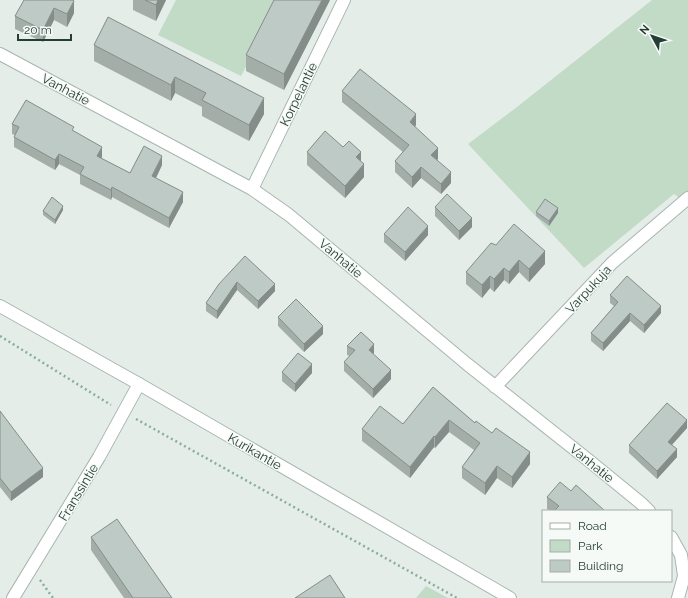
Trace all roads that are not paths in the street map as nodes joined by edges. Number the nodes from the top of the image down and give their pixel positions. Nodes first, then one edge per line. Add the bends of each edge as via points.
1 (344, 0) edge
2 (0, 54) edge
3 (252, 189) junction
4 (688, 198) edge
5 (0, 306) edge
6 (139, 384) junction
7 (495, 387) junction
8 (648, 510) edge
9 (672, 538) edge
10 (13, 598) edge
11 (510, 598) edge
12 (678, 598) edge

1 - 3 street, Korpelantie
2 - 3 street, Vanhatie
3 - 7 street, Vanhatie via 289,215
4 - 7 street, Varpukuja via 612,263
5 - 6 street, Kurikantie
6 - 10 street, Franssintie via 99,457
6 - 11 street, Kurikantie
7 - 8 street, Vanhatie via 592,462
9 - 12 street via 681,555 684,576

